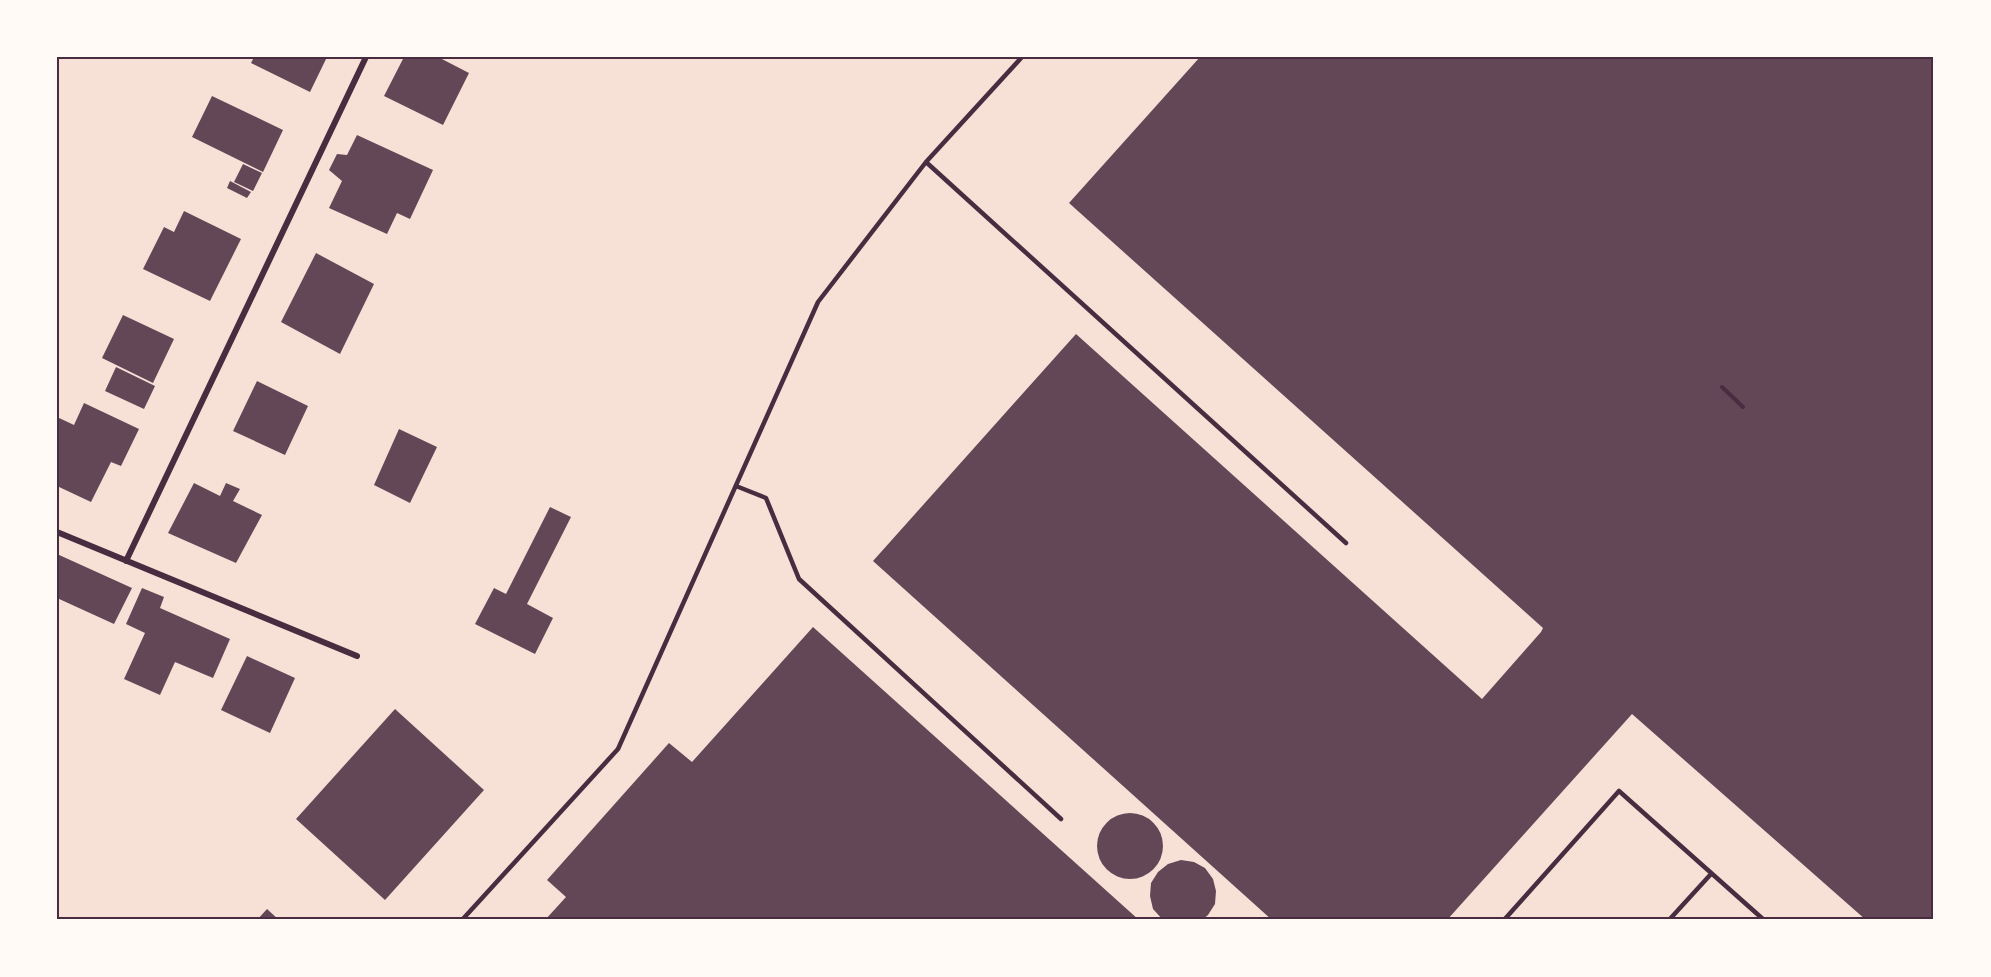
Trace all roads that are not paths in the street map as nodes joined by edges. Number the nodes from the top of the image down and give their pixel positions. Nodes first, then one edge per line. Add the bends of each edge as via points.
1 (366, 57) edge
2 (1022, 57) edge
3 (926, 162) junction
4 (736, 486) junction
5 (57, 532) edge
6 (1346, 543) dead end
7 (126, 561) junction
8 (357, 656) dead end
9 (1061, 819) dead end
10 (1711, 874) junction
11 (462, 920) edge
12 (1504, 920) edge
13 (1670, 920) edge
14 (1764, 920) edge

1 - 7 street
2 - 3 lane
3 - 4 lane via 818,302
3 - 6 lane
4 - 9 lane via 766,498 799,579
4 - 11 lane via 618,748
5 - 7 street
7 - 8 street
10 - 12 lane via 1619,791
10 - 13 lane
10 - 14 lane

